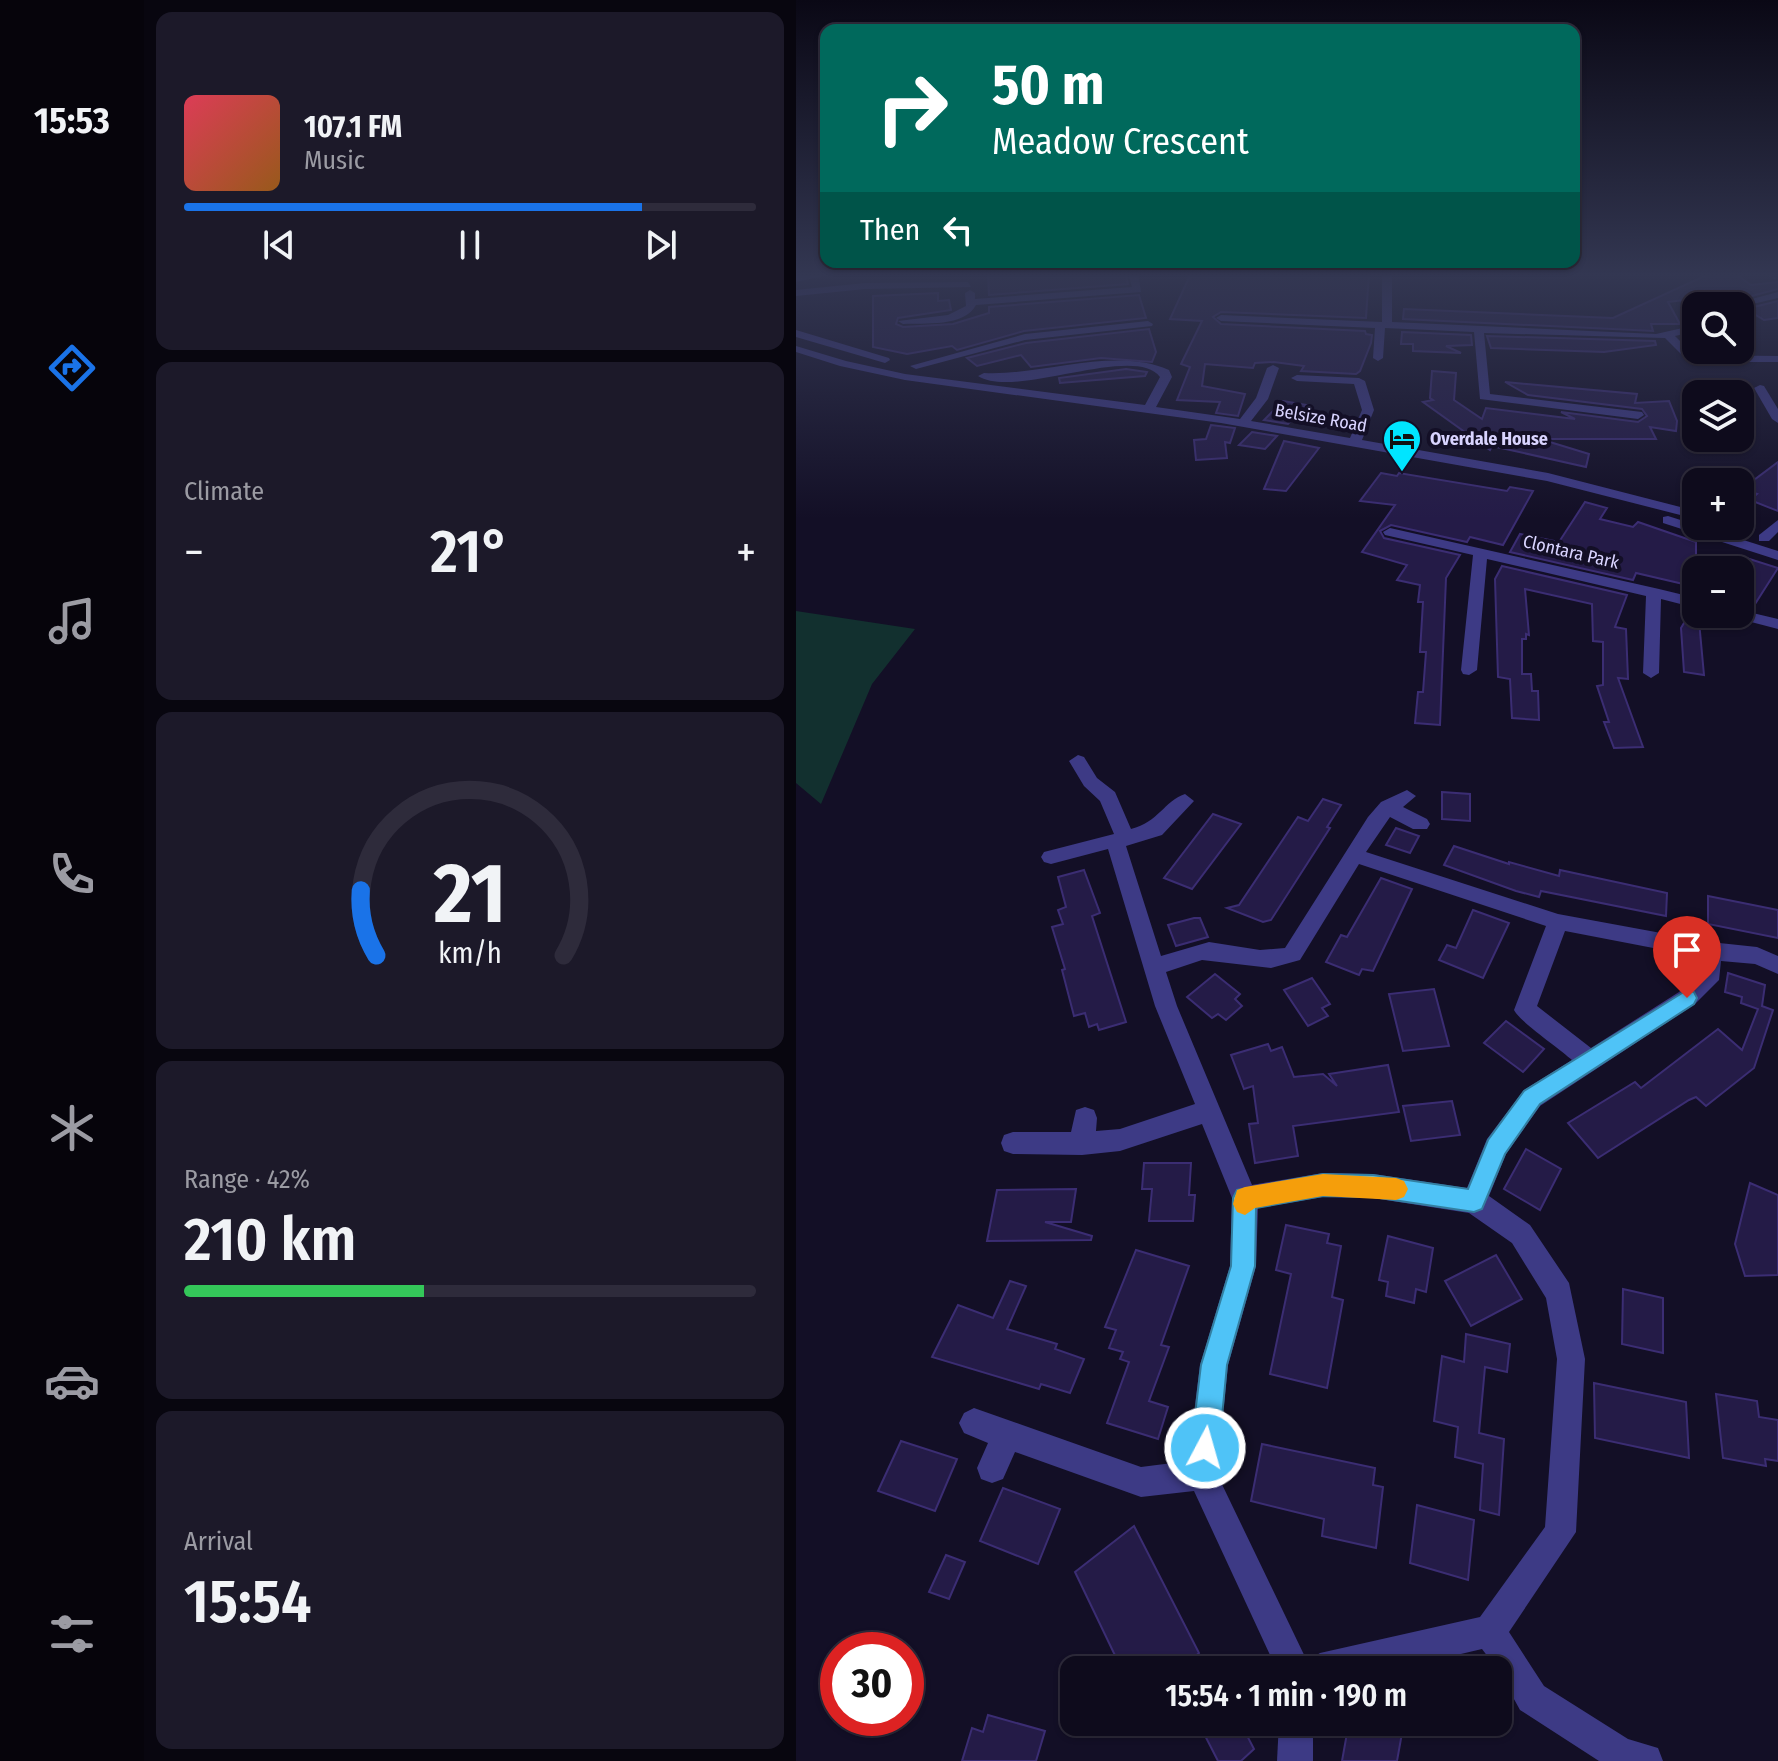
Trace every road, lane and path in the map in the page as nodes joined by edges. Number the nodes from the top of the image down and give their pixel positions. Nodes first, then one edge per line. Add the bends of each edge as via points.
1 (816, 355) edge
2 (870, 355) edge
3 (957, 355) edge
4 (1481, 355) edge
5 (1688, 355) edge
6 (1778, 359) edge
7 (916, 366) junction
8 (1273, 368) dead end
9 (1297, 378) dead end
10 (1760, 388) dead end
11 (1150, 408) junction
12 (1638, 415) dead end
13 (1778, 419) edge
14 (1311, 422) dead end
15 (1243, 423) junction
16 (1357, 437) junction
17 (1640, 511) dead end
18 (1682, 511) edge
19 (1778, 524) edge
20 (1390, 532) dead end
21 (1771, 540) edge
22 (1480, 552) junction
23 (1778, 556) edge
24 (1654, 592) junction
25 (1682, 599) edge
26 (1754, 618) edge
27 (1778, 624) edge
28 (1469, 670) dead end
29 (1651, 673) dead end
30 (1078, 761) dead end
31 (1407, 796) dead end
32 (1185, 801) dead end
33 (1388, 807) junction
34 (1420, 824) dead end
35 (1120, 840) junction
36 (1354, 855) junction
37 (1051, 857) dead end
38 (1558, 922) junction
39 (1710, 951) junction
40 (1778, 965) edge
41 (1154, 967) junction
42 (1590, 1061) junction
43 (1208, 1111) junction
44 (1085, 1118) dead end
45 (1013, 1143) dead end
46 (1082, 1144) junction
47 (1245, 1198) junction
48 (1474, 1201) junction
49 (974, 1423) dead end
50 (1008, 1434) junction
51 (992, 1468) dead end
52 (1202, 1475) junction
53 (1490, 1631) junction
54 (1287, 1656) edge
55 (1381, 1656) edge
56 (1296, 1736) edge
57 (1295, 1761) edge
58 (1645, 1761) edge

1 - 11 street, Belsize Road via 905,377
2 - 7 street
3 - 7 street
4 - 12 street via 1484,397
5 - 6 street
7 - 11 street via 1008,377 1150,365 1166,377
8 - 15 street via 1262,399
9 - 16 street via 1359,381 1368,410
10 - 13 street
11 - 15 street, Belsize Road
14 - 16 street
15 - 16 street, Belsize Road
16 - 18 street, Belsize Road via 1398,456 1563,480
17 - 23 street
19 - 21 street
20 - 22 street, Clontara Park
22 - 24 street, Clontara Park
22 - 28 street
24 - 25 street, Clontara Park
24 - 29 street
26 - 27 street
30 - 35 street via 1090,782 1108,797
31 - 33 street
32 - 35 street via 1155,830
33 - 34 street
33 - 36 street
35 - 37 street
35 - 41 street
36 - 38 street
36 - 41 street via 1292,954 1256,960 1205,951
38 - 39 street
38 - 42 street via 1525,1010
39 - 40 street via 1757,956
39 - 42 street via 1711,974 1687,998
41 - 43 street
42 - 48 street via 1532,1098 1496,1147
43 - 46 street via 1120,1140
43 - 47 street
44 - 46 street
45 - 46 street
47 - 48 street via 1323,1185 1373,1186
47 - 52 street via 1243,1266 1214,1365
48 - 53 street via 1521,1234 1559,1293 1571,1359 1560,1532
49 - 50 street
50 - 51 street
50 - 52 street via 1141,1482
52 - 54 street
53 - 55 street
53 - 58 street via 1532,1698 1621,1755
56 - 57 street

